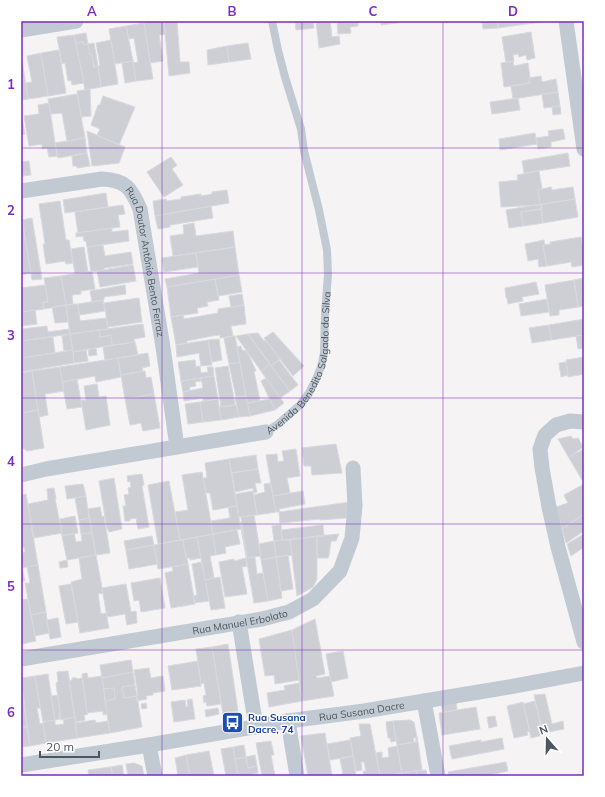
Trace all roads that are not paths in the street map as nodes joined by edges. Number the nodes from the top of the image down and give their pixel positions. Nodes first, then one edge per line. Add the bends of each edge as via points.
1 (76, 21) edge
2 (272, 21) edge
3 (566, 21) edge
4 (21, 30) edge
5 (584, 149) edge
6 (21, 191) edge
7 (584, 422) edge
8 (266, 432) joint
9 (177, 447) junction
10 (353, 468) dead end
11 (21, 475) edge
12 (239, 622) junction
13 (584, 642) edge
14 (21, 659) edge
15 (584, 673) edge
16 (424, 702) junction
17 (288, 721) junction
18 (256, 726) junction
19 (149, 745) junction
20 (21, 765) edge
21 (155, 776) edge
22 (297, 776) edge
23 (438, 776) edge

1 - 4 street
2 - 8 lane, Avenida Benedito Salgado da Silva via 281,64 301,129 319,210 327,250 328,275 321,367 309,393 300,405
3 - 5 street
6 - 9 street, Rua Doutor Antônio Bento Ferraz via 102,179 121,183 135,196 140,209
7 - 13 street via 570,421 556,425 546,435 540,449 550,514
8 - 9 street, Avenida Benedito Salgado da Silva
9 - 11 street, Avenida Benedito Salgado da Silva
10 - 12 street, Rua Manuel Erbolato via 355,506 352,538 340,571 313,599 289,612
12 - 14 street, Rua Manuel Erbolato
12 - 18 street
15 - 16 street, Rua Susana Dacre
16 - 17 street, Rua Susana Dacre
16 - 23 street
17 - 18 street, Rua Susana Dacre
17 - 22 street
18 - 19 street, Rua Susana Dacre
19 - 20 street, Rua Susana Dacre
19 - 21 street

